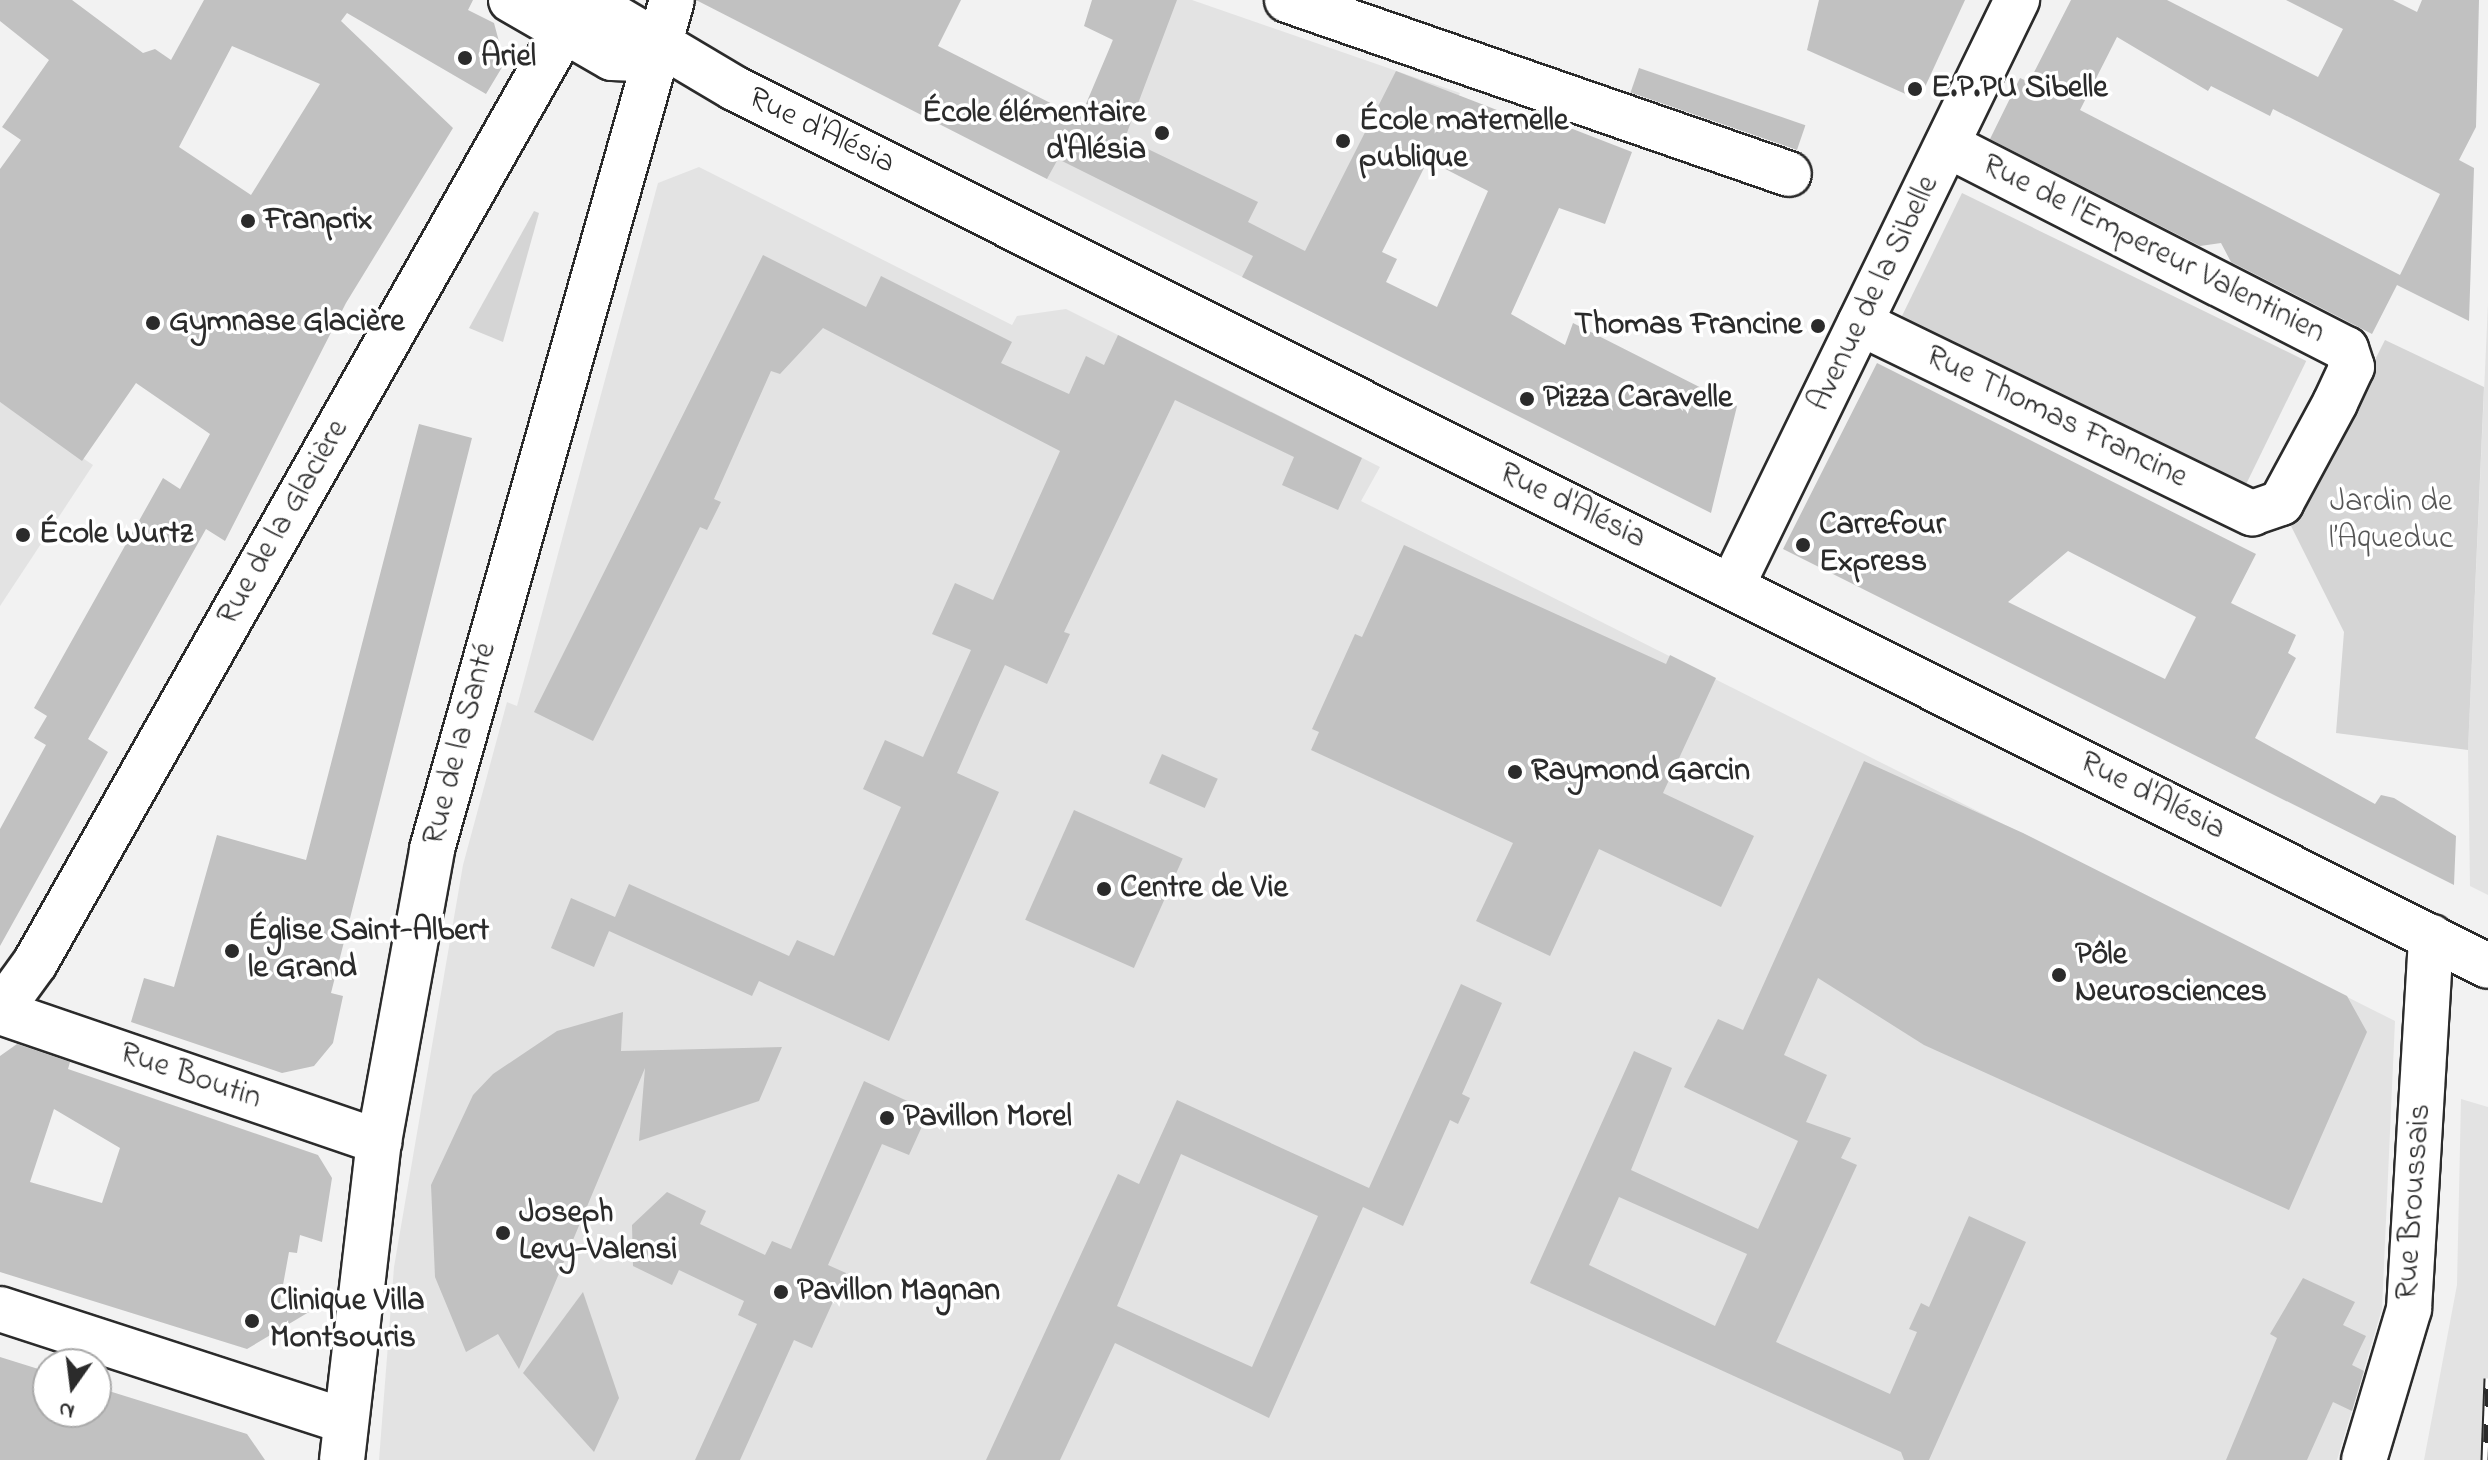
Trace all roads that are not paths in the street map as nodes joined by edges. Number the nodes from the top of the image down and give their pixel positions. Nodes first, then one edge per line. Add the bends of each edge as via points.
1 (511, 0) edge
2 (672, 0) edge
3 (1287, 0) edge
4 (2017, 0) edge
5 (577, 11) edge
6 (659, 45) junction
7 (1949, 146) junction
8 (1789, 174) dead end
9 (1860, 323) junction
10 (2252, 513) joint
11 (1732, 586) junction
12 (2431, 937) junction
13 (2488, 966) edge
14 (0, 1012) edge
15 (379, 1142) junction
16 (0, 1309) edge
17 (344, 1441) edge
18 (2364, 1460) edge

1 - 5 street, Rue d'Alésia
2 - 6 street, Rue de la Santé
3 - 8 street
4 - 7 street, Avenue de la Sibelle
5 - 6 street, Rue d'Alésia
5 - 14 street, Rue de la Glacière via 35,963
6 - 11 street, Rue d'Alésia via 734,88
6 - 15 street, Rue de la Santé via 432,849
7 - 9 street, Avenue de la Sibelle
7 - 10 street, Rue de l'Empereur Valentinien via 2350,354 2352,367 2281,503
9 - 10 street, Rue Thomas Francine
9 - 11 street, Avenue de la Sibelle
11 - 12 street, Rue d'Alésia
12 - 13 street, Rue d'Alésia
12 - 18 street, Rue Broussais via 2409,1309
14 - 15 street, Rue Boutin
15 - 17 street, Rue de la Santé
16 - 17 street

